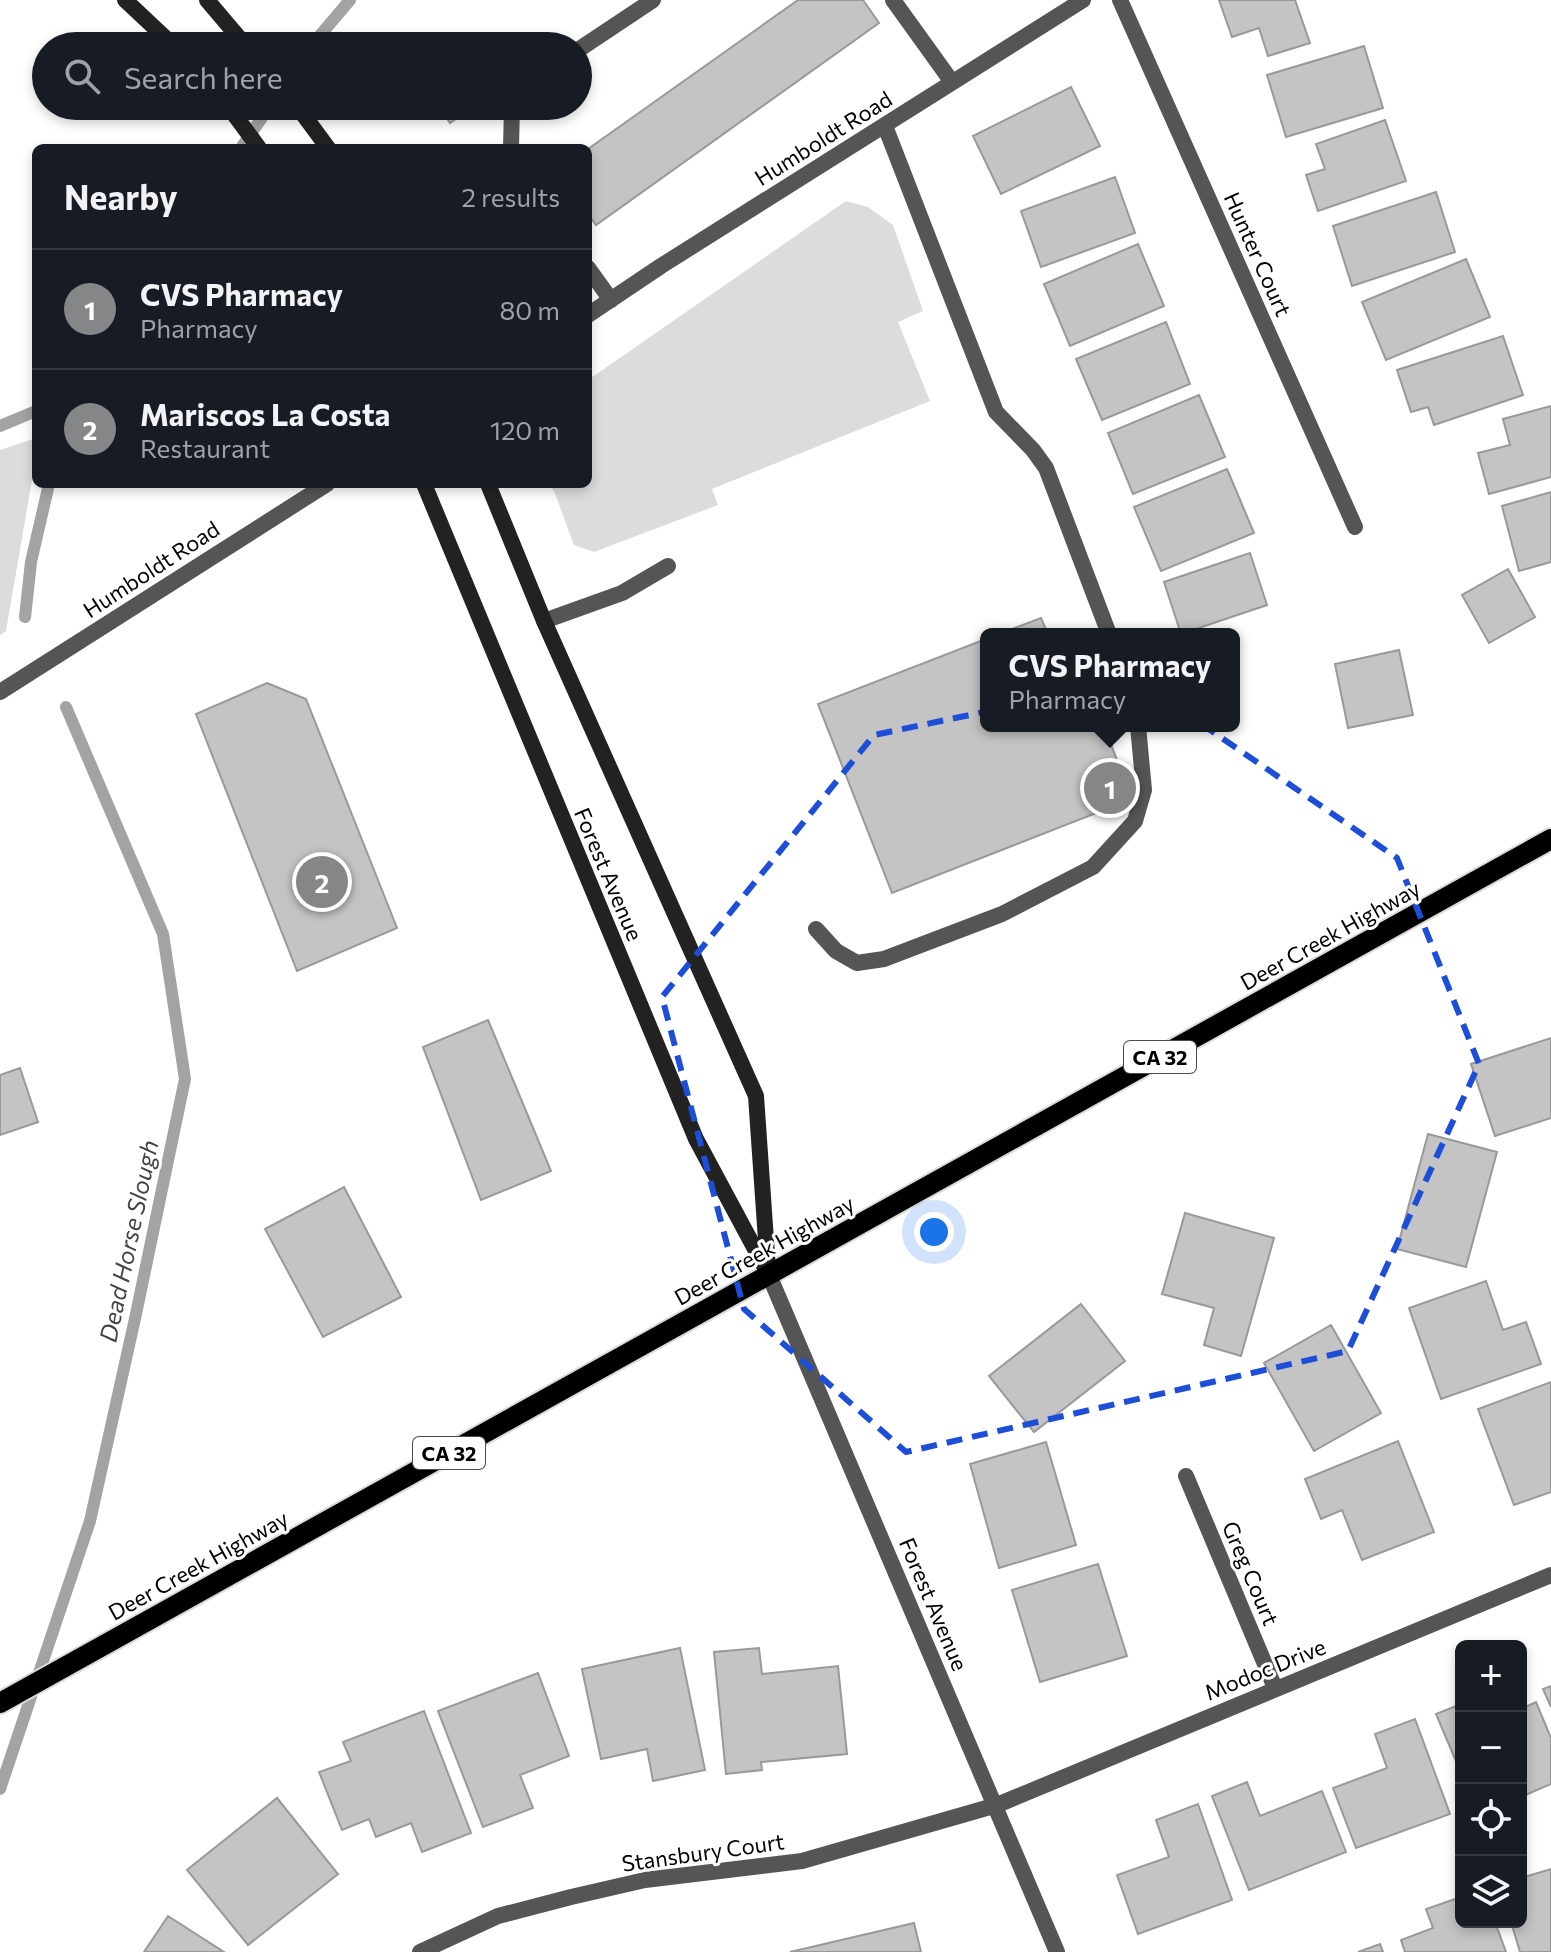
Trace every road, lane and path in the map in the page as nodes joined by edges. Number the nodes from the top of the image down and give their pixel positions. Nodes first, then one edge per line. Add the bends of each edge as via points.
1 (125, 0) edge
2 (207, 0) edge
3 (653, 0) edge
4 (893, 0) edge
5 (1083, 0) edge
6 (1120, 0) edge
7 (159, 32) edge
8 (234, 32) edge
9 (592, 41) edge
10 (952, 82) junction
11 (238, 120) edge
12 (309, 120) edge
13 (512, 120) edge
14 (885, 126) junction
15 (256, 144) edge
16 (325, 144) edge
17 (511, 144) edge
18 (592, 274) edge
19 (611, 300) junction
20 (592, 312) edge
21 (321, 488) edge
22 (426, 488) edge
23 (490, 488) edge
24 (1355, 527) dead end
25 (668, 566) dead end
26 (544, 621) junction
27 (1107, 628) edge
28 (0, 692) edge
29 (1139, 732) edge
30 (1551, 839) edge
31 (816, 929) dead end
32 (769, 1275) junction
33 (1186, 1476) dead end
34 (1551, 1575) edge
35 (1275, 1688) junction
36 (0, 1703) edge
37 (997, 1805) junction
38 (420, 1952) edge
39 (1057, 1952) edge

1 - 7 street
2 - 8 street
3 - 9 street
4 - 10 street
5 - 10 street, Humboldt Road
6 - 24 street, Hunter Court
10 - 14 street, Humboldt Road
11 - 15 street
12 - 16 street
13 - 17 street
14 - 19 street, Humboldt Road
14 - 27 street via 996,412 1046,468
18 - 19 street
19 - 20 street, Humboldt Road
21 - 28 street, Humboldt Road
22 - 32 street, Forest Avenue via 696,1139
23 - 26 street, Forest Avenue
25 - 26 street via 622,593
26 - 32 street, Forest Avenue via 756,1096
29 - 31 street via 1144,790 1135,821 1093,867 1002,914 884,959 857,963 836,951
30 - 32 main road, Deer Creek Highway / CA 32
32 - 36 main road, Deer Creek Highway / CA 32
32 - 37 street, Forest Avenue
33 - 35 street, Greg Court
34 - 35 street, Modoc Drive
35 - 37 street, Modoc Drive
37 - 38 street, Stansbury Court via 802,1861 645,1880 571,1897 498,1916
37 - 39 street, Forest Avenue

